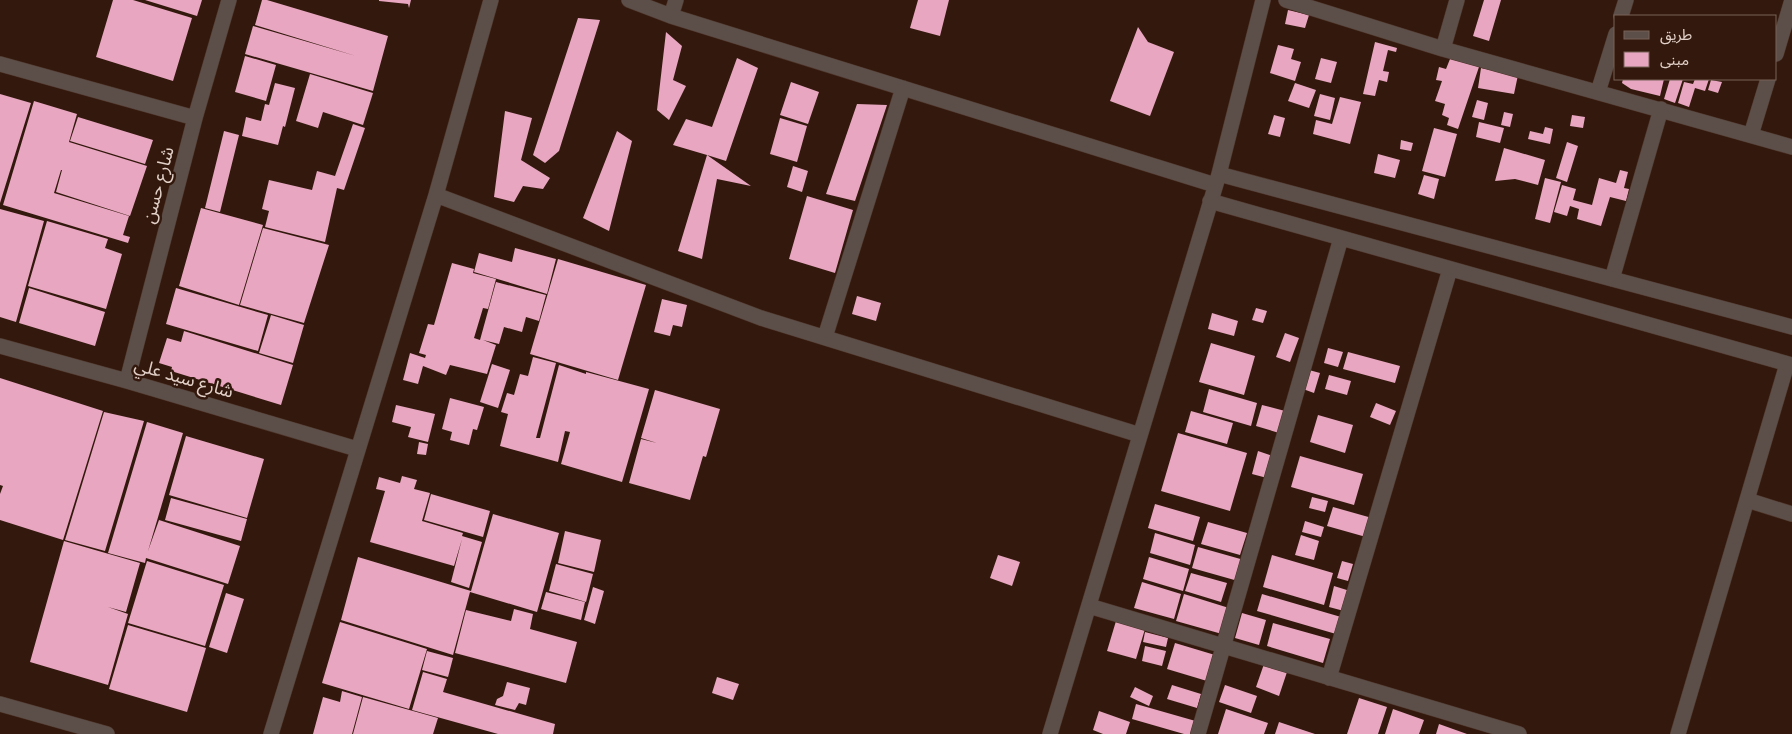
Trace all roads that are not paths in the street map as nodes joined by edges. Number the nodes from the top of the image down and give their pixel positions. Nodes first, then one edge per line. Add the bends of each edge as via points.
1 (230, 0) edge
2 (491, 0) edge
3 (629, 0) edge
4 (676, 0) edge
5 (1263, 0) edge
6 (1286, 0) edge
7 (1457, 0) edge
8 (1626, 0) edge
9 (1792, 0) edge
10 (1621, 15) edge
11 (671, 16) junction
12 (1614, 40) edge
13 (1443, 49) junction
14 (1777, 51) edge
15 (0, 64) edge
16 (1768, 80) edge
17 (903, 88) junction
18 (1598, 92) junction
19 (1661, 110) junction
20 (195, 118) junction
21 (1751, 135) junction
22 (1792, 147) edge
23 (1217, 180) junction
24 (436, 195) junction
25 (1210, 201) junction
26 (1341, 238) junction
27 (1450, 269) junction
28 (1612, 279) junction
29 (1792, 327) edge
30 (825, 337) junction
31 (0, 346) edge
32 (1789, 364) edge
33 (126, 381) junction
34 (1140, 435) junction
35 (357, 449) junction
36 (1747, 500) junction
37 (1792, 514) edge
38 (1089, 606) junction
39 (1223, 647) junction
40 (1329, 678) junction
41 (0, 704) edge
42 (107, 734) edge
43 (271, 734) edge
44 (1050, 734) edge
45 (1198, 734) edge
46 (1519, 734) edge
47 (1678, 734) edge

1 - 20 street, شارع حسن
2 - 24 street
3 - 11 street
4 - 11 street
5 - 23 street
6 - 13 street
7 - 13 street
8 - 10 street
9 - 14 street
11 - 17 street
12 - 18 street
13 - 18 street
15 - 20 street
16 - 21 street
17 - 23 street
17 - 30 street
18 - 19 street
19 - 21 street
19 - 28 street
20 - 33 street, شارع حسن
21 - 22 street
23 - 25 street
23 - 28 street
24 - 30 street via 761,318
24 - 35 street
25 - 26 street
25 - 34 street
26 - 27 street
26 - 39 street
27 - 32 street
27 - 40 street
28 - 29 street
30 - 34 street
31 - 33 street, شارع سيد علي
32 - 36 street
33 - 35 street, شارع سيد علي
34 - 38 street
35 - 43 street
36 - 37 street
36 - 47 street
38 - 39 street
38 - 44 street
39 - 40 street
39 - 45 street
40 - 46 street
41 - 42 street

